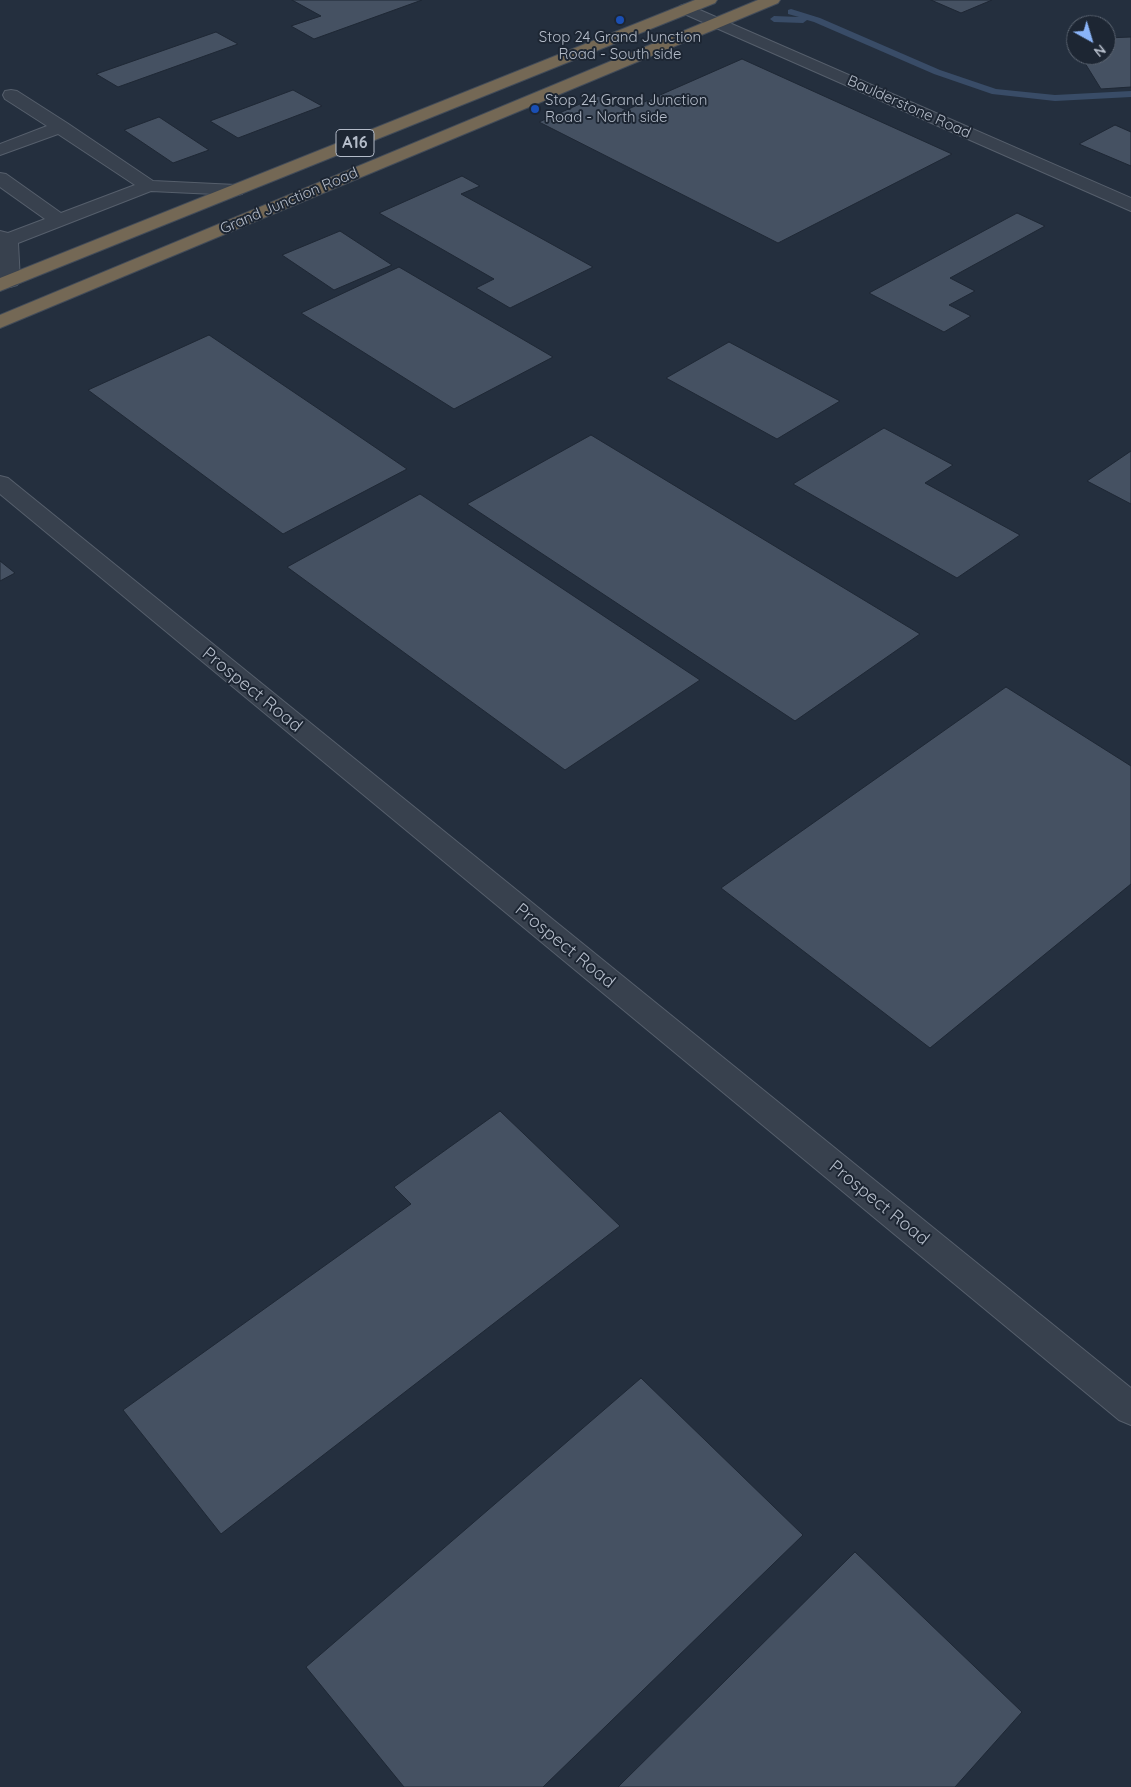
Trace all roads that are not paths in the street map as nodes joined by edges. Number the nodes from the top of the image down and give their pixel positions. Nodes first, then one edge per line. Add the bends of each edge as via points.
1 (709, 0) edge
2 (772, 0) edge
3 (686, 9) junction
4 (717, 23) junction
5 (6, 95) edge
6 (61, 127) junction
7 (0, 150) edge
8 (3, 184) edge
9 (149, 186) junction
10 (236, 190) junction
11 (1131, 206) edge
12 (59, 220) junction
13 (4, 247) edge
14 (5, 283) edge
15 (0, 322) edge
16 (0, 483) edge
17 (1131, 1409) edge

1 - 3 highway, Grand Junction Road / A16
2 - 4 highway, Grand Junction Road / A16
3 - 4 street, Baulderstone Road
3 - 10 highway, Grand Junction Road / A16
4 - 11 street, Baulderstone Road
4 - 15 highway, Grand Junction Road / A16
5 - 6 street
6 - 7 street
6 - 9 street
8 - 12 street
9 - 10 street
9 - 12 street
10 - 14 highway, Grand Junction Road / A16
12 - 13 street
13 - 14 street
16 - 17 street, Prospect Road

